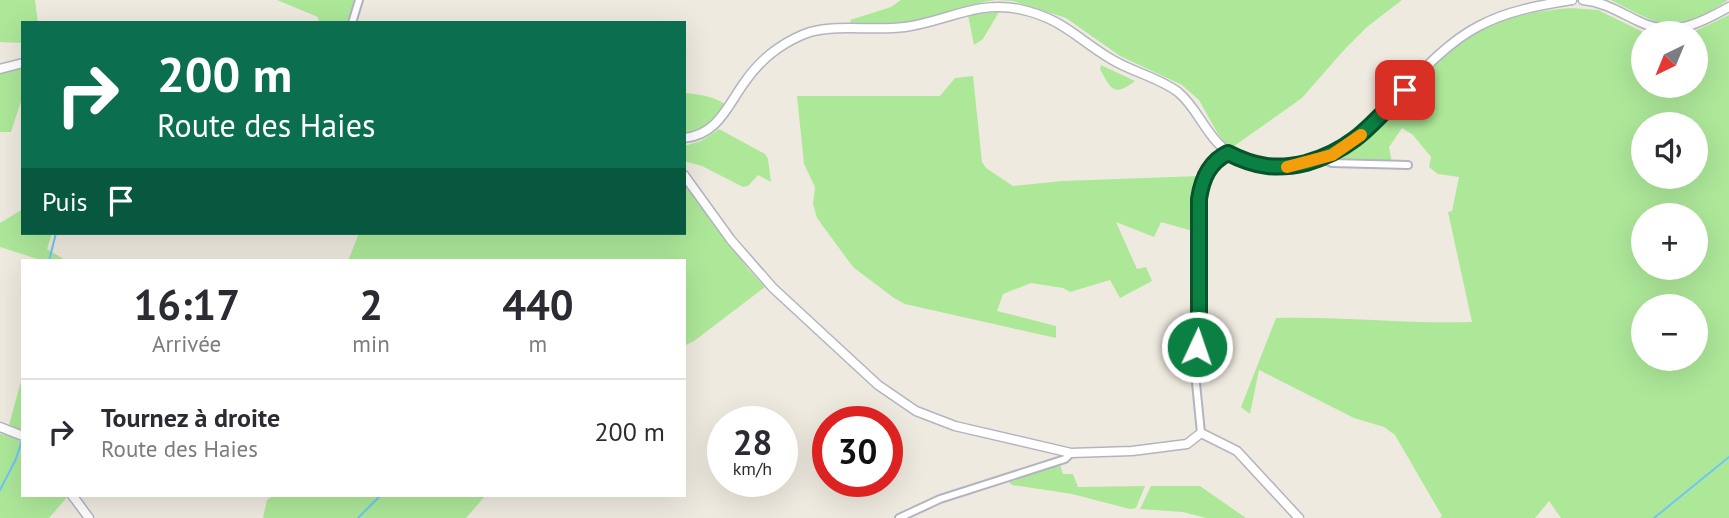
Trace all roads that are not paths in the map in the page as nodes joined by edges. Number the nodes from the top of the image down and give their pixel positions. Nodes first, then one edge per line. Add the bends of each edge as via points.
1 (359, 0) edge
2 (1572, 0) edge
3 (1583, 0) edge
4 (1729, 7) edge
5 (353, 21) edge
6 (21, 64) edge
7 (0, 69) edge
8 (686, 138) edge
9 (1228, 153) junction
10 (1322, 159) junction
11 (1408, 165) dead end
12 (686, 178) edge
13 (0, 427) edge
14 (1200, 433) junction
15 (21, 435) edge
16 (1071, 453) junction
17 (73, 497) edge
18 (89, 518) edge
19 (899, 518) edge
20 (1299, 518) edge

1 - 5 street
2 - 10 street via 1505,15 1477,27 1439,56 1357,138
3 - 4 street via 1607,5 1648,25 1678,30
6 - 7 street
8 - 9 street via 713,127 756,67 796,37 828,29 916,26 995,6 1051,18 1111,60 1169,86 1190,103
9 - 10 street via 1267,167 1292,167
9 - 14 street via 1206,172 1199,199 1199,338 1194,363
10 - 11 street
12 - 16 street via 767,281 897,400 956,426
13 - 15 street
14 - 16 street via 1187,444
14 - 20 street via 1237,450
16 - 19 street via 1065,459 927,503
17 - 18 street

